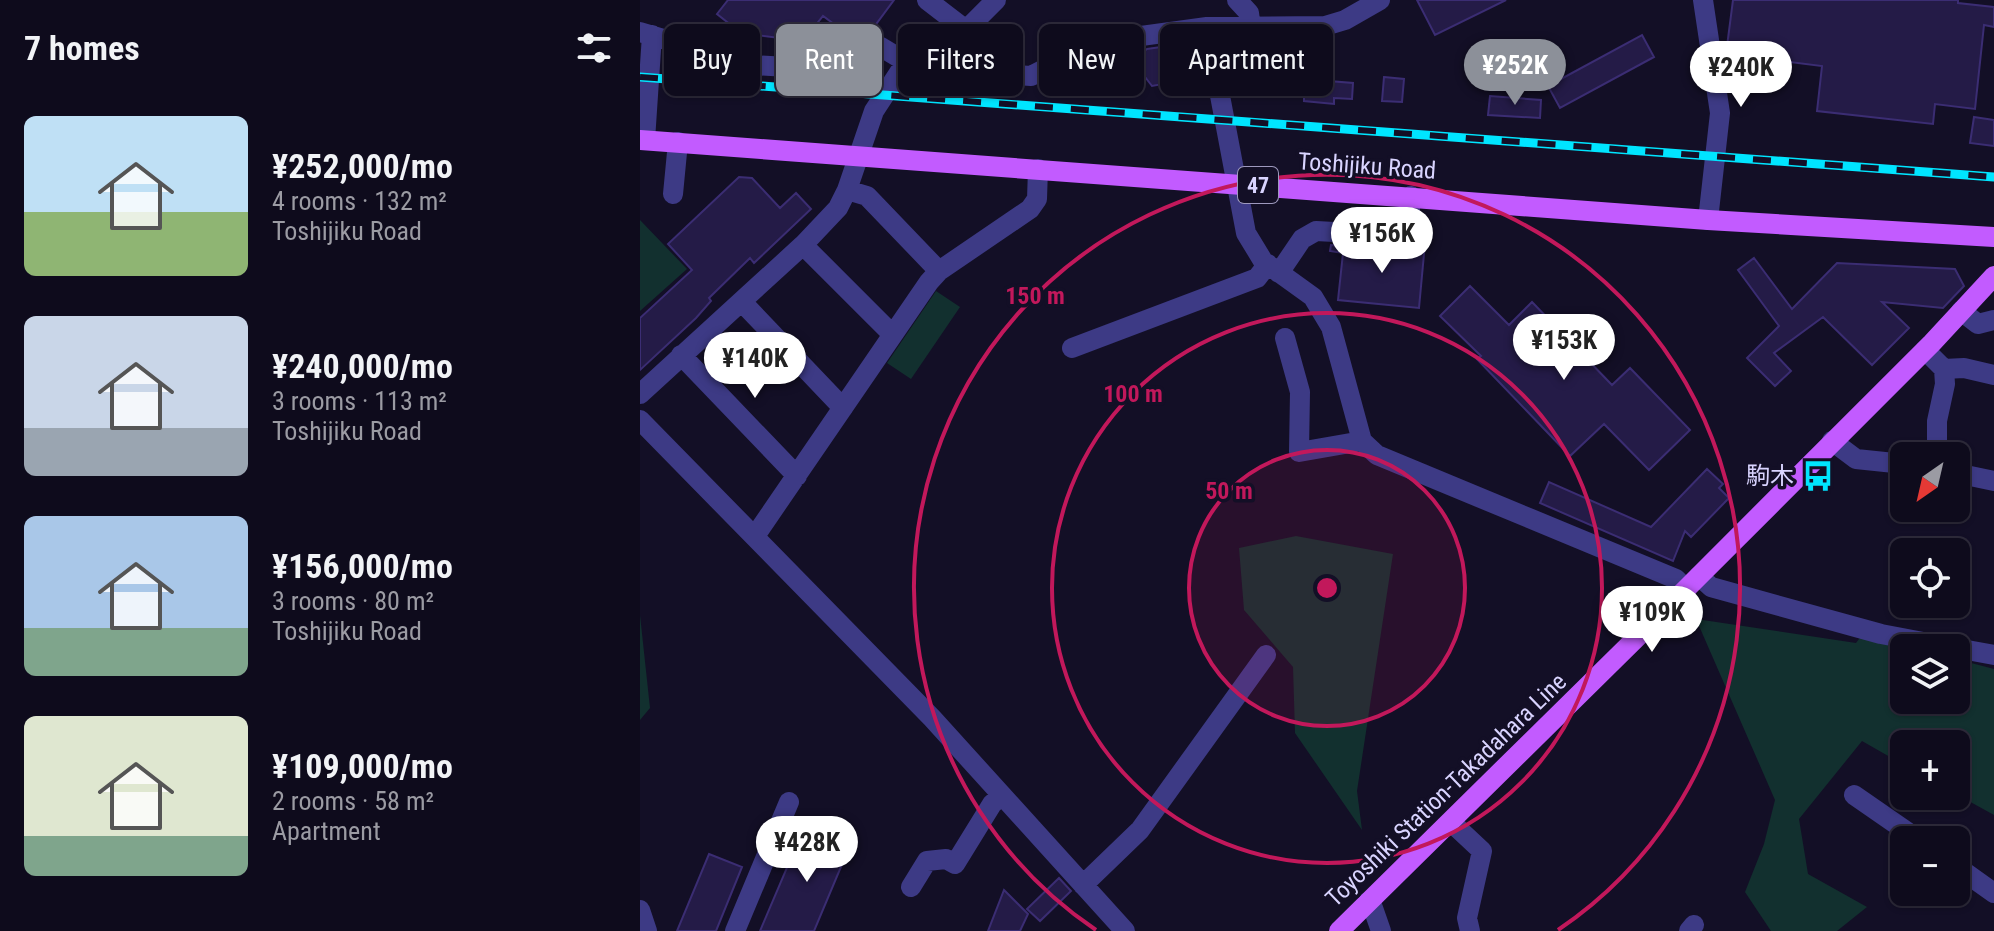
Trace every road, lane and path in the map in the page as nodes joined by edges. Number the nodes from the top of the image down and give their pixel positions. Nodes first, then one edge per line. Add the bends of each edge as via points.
1 (927, 0) edge
2 (996, 0) edge
3 (1237, 0) edge
4 (1378, 0) edge
5 (1703, 0) edge
6 (958, 24) edge
7 (972, 24) edge
8 (1250, 24) edge
9 (1332, 24) edge
10 (1160, 33) edge
11 (646, 34) edge
12 (898, 57) edge
13 (898, 74) edge
14 (1023, 75) edge
15 (1220, 96) edge
16 (642, 140) edge
17 (678, 142) junction
18 (859, 154) junction
19 (1038, 169) junction
20 (1236, 183) junction
21 (847, 190) junction
22 (673, 194) dead end
23 (1411, 196) junction
24 (1708, 220) junction
25 (1994, 237) edge
26 (803, 245) junction
27 (1273, 268) junction
28 (939, 271) junction
29 (1994, 276) edge
30 (742, 302) junction
31 (1961, 311) junction
32 (1994, 320) edge
33 (892, 334) junction
34 (1285, 338) dead end
35 (1072, 348) dead end
36 (1925, 350) junction
37 (681, 355) junction
38 (1944, 369) junction
39 (1994, 375) edge
40 (640, 394) edge
41 (843, 408) junction
42 (640, 420) edge
43 (1362, 441) junction
44 (1832, 441) junction
45 (1937, 442) edge
46 (1890, 463) edge
47 (797, 476) junction
48 (1970, 476) edge
49 (1994, 481) edge
50 (755, 536) junction
51 (1693, 583) junction
52 (1890, 636) edge
53 (1970, 651) edge
54 (1266, 655) dead end
55 (1994, 655) edge
56 (1854, 795) dead end
57 (1001, 796) junction
58 (789, 802) dead end
59 (1451, 822) junction
60 (1899, 826) edge
61 (1970, 876) edge
62 (1083, 885) junction
63 (911, 887) dead end
64 (1994, 893) edge
65 (1368, 902) junction
66 (640, 910) edge
67 (647, 931) edge
68 (735, 931) edge
69 (1125, 931) edge
70 (1339, 931) edge
71 (1381, 931) edge
72 (1470, 931) edge

1 - 6 street
2 - 7 street
3 - 8 street via 1249,13
4 - 9 street
5 - 24 street via 1720,113
10 - 14 street via 1097,42
11 - 12 street via 752,65 819,66 881,47
11 - 16 street
13 - 18 street via 874,111
15 - 20 street
16 - 17 main road, Toshijiku Road / 47
17 - 18 main road, Toshijiku Road / 47
17 - 22 street
18 - 19 main road, Toshijiku Road / 47
18 - 21 street
19 - 20 main road, Toshijiku Road / 47
19 - 28 street via 1037,199 1030,209
20 - 23 main road, Toshijiku Road / 47
20 - 27 street via 1246,233
21 - 26 street via 838,208
21 - 28 street via 867,196
23 - 24 main road, Toshijiku Road / 47
23 - 27 street via 1408,236 1316,231
24 - 25 main road, Toshijiku Road / 47
26 - 30 street
26 - 33 street
27 - 35 street
27 - 43 street via 1313,297 1331,327
28 - 33 street
29 - 31 main road, Toyoshiki Station-Takadahara Line
30 - 37 street
30 - 41 street
31 - 32 street via 1978,324
31 - 36 main road, Toyoshiki Station-Takadahara Line
33 - 41 street
34 - 43 street via 1300,392 1299,452
36 - 38 street
36 - 44 main road, Toyoshiki Station-Takadahara Line
37 - 40 street
37 - 47 street
38 - 39 street
38 - 45 street
41 - 47 street
42 - 50 street
43 - 51 street via 1377,455
44 - 46 street via 1856,459
44 - 51 main road, Toyoshiki Station-Takadahara Line
47 - 50 street
48 - 49 street
50 - 57 street
51 - 52 street
51 - 59 main road, Toyoshiki Station-Takadahara Line
53 - 55 street
54 - 62 street via 1140,830
56 - 60 street
57 - 62 street
57 - 63 street via 955,864 946,859 927,861
58 - 68 street
59 - 65 main road, Toyoshiki Station-Takadahara Line
59 - 72 street via 1482,851 1467,918
61 - 64 street
62 - 69 street
65 - 70 main road, Toyoshiki Station-Takadahara Line
65 - 71 street
66 - 67 street

